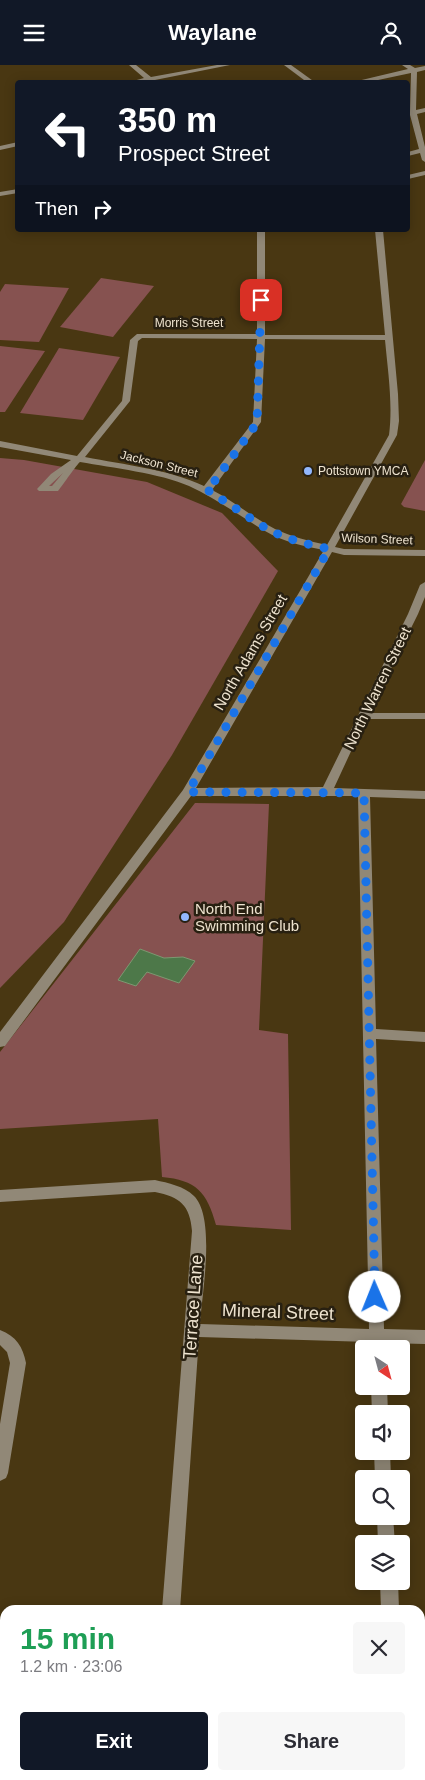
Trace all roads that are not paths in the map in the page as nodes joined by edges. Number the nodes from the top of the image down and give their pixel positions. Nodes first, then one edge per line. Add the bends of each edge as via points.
1 (132, 65) edge
2 (227, 65) edge
3 (287, 65) edge
4 (405, 65) edge
5 (425, 68) edge
6 (414, 70) junction
7 (150, 80) edge
8 (156, 80) edge
9 (309, 80) edge
10 (366, 80) edge
11 (425, 110) edge
12 (410, 113) edge
13 (15, 145) edge
14 (0, 148) edge
15 (424, 151) edge
16 (410, 154) edge
17 (425, 160) edge
18 (425, 173) edge
19 (410, 177) edge
20 (15, 192) edge
21 (0, 195) edge
22 (262, 232) edge
23 (378, 232) edge
24 (261, 336) junction
25 (388, 338) junction
26 (0, 444) edge
27 (76, 461) junction
28 (206, 489) junction
29 (329, 549) junction
30 (425, 553) edge
31 (425, 585) edge
32 (413, 614) junction
33 (425, 615) edge
34 (362, 716) junction
35 (425, 716) edge
36 (328, 791) junction
37 (188, 792) junction
38 (364, 793) junction
39 (425, 795) edge
40 (370, 1034) junction
41 (425, 1037) edge
42 (0, 1042) edge
43 (0, 1196) edge
44 (190, 1330) junction
45 (0, 1337) edge
46 (425, 1337) edge
47 (376, 1340) edge
48 (396, 1340) edge
49 (355, 1341) edge
50 (0, 1473) edge
51 (389, 1590) edge
52 (171, 1605) edge
53 (390, 1605) edge

1 - 7 street
2 - 8 street
3 - 9 street
4 - 6 street
5 - 6 street
6 - 10 street
6 - 12 street
11 - 12 street
12 - 15 street
13 - 14 street
15 - 16 street
15 - 17 street
18 - 19 street
20 - 21 street
22 - 24 street
23 - 25 street, North Adams Street
24 - 25 street, Morris Street
24 - 27 street, Morris Street via 140,336 134,341 126,401
24 - 28 street via 257,423
25 - 29 street, North Adams Street via 395,421 393,435
26 - 27 street, Jackson Street
27 - 28 street, Jackson Street via 162,475
28 - 29 street, Jackson Street via 270,531
29 - 30 street, Wilson Street
29 - 37 street, North Adams Street
31 - 32 street, North Warren Street
32 - 33 street
32 - 34 street, North Warren Street
34 - 35 street
34 - 36 street, North Warren Street
36 - 37 street
36 - 38 street
37 - 42 street, North Adams Street
38 - 39 street
38 - 40 street
40 - 41 street
40 - 47 street
43 - 44 street, Terrace Lane via 149,1186 179,1192 189,1200 199,1219
44 - 49 street, Mineral Street
44 - 52 street, Terrace Lane
45 - 50 street via 12,1345 18,1363
46 - 48 street, Mineral Street
51 - 53 street

